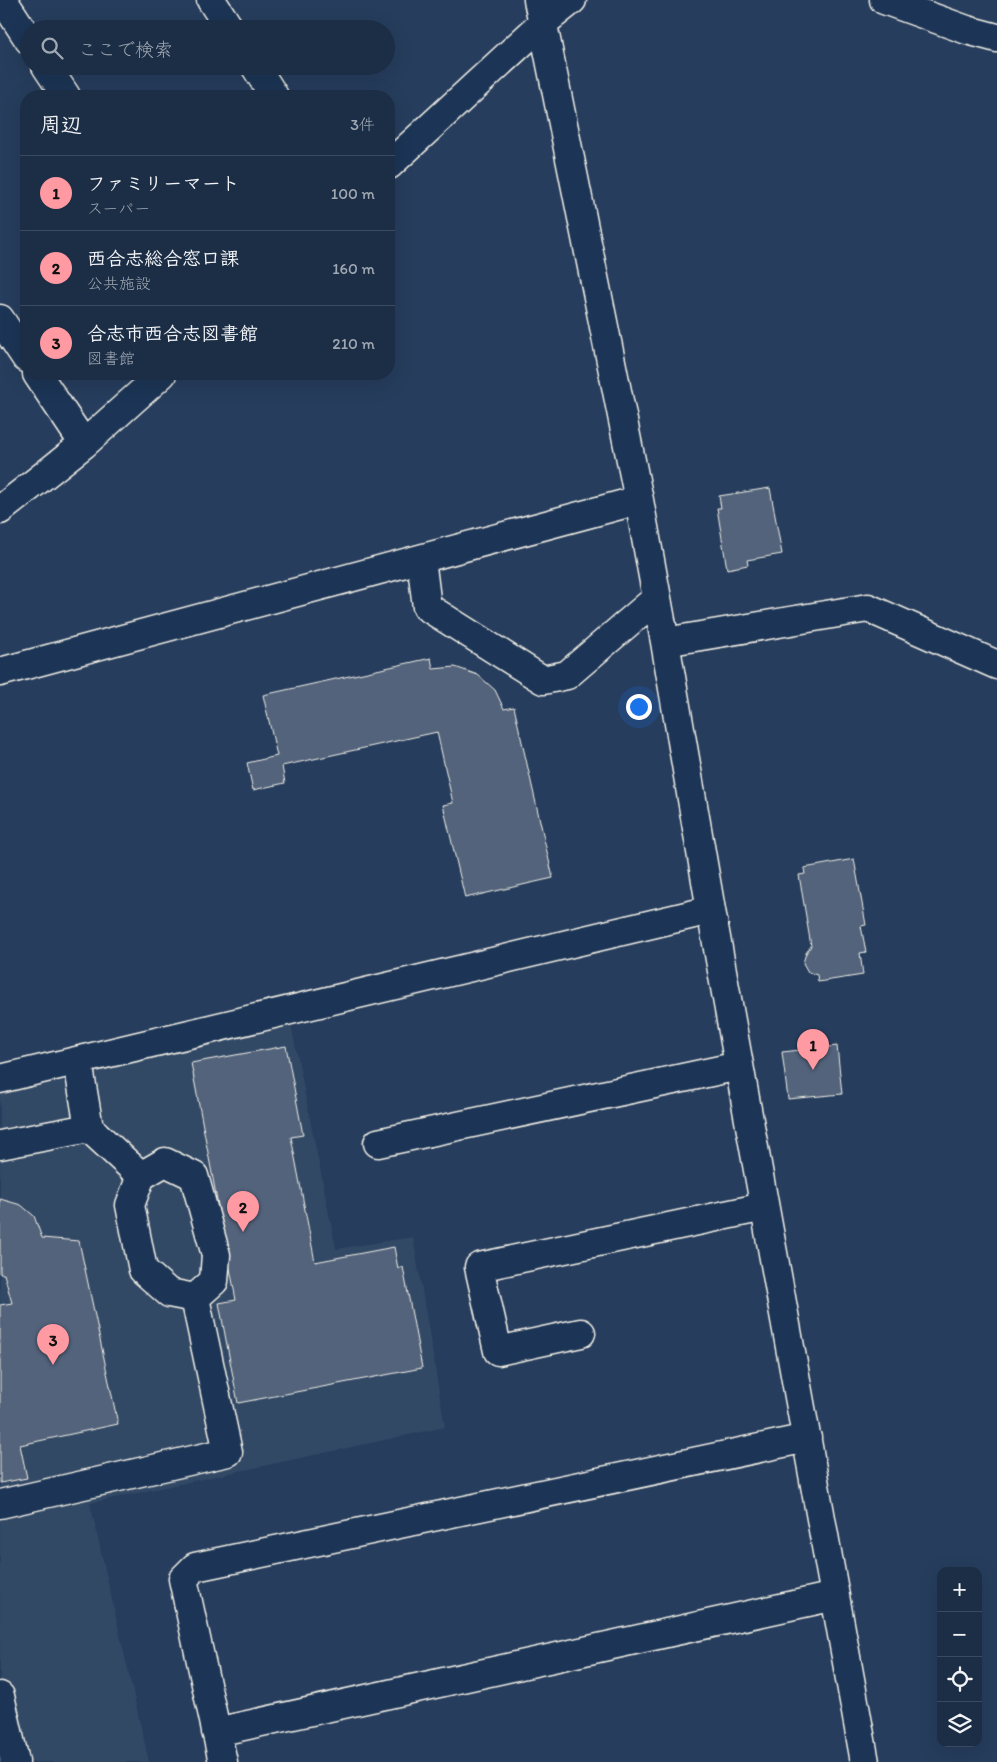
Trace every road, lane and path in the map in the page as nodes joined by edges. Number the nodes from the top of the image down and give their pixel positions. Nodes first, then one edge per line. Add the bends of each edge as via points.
1 (3, 0) edge
2 (211, 0) edge
3 (572, 0) edge
4 (884, 0) edge
5 (540, 11) edge
6 (224, 20) edge
7 (20, 26) edge
8 (997, 38) edge
9 (52, 75) edge
10 (261, 75) edge
11 (62, 90) edge
12 (270, 90) edge
13 (395, 159) edge
14 (0, 319) edge
15 (20, 349) edge
16 (41, 380) edge
17 (155, 380) edge
18 (84, 444) junction
19 (639, 500) junction
20 (0, 510) edge
21 (421, 558) junction
22 (657, 598) junction
23 (665, 642) junction
24 (997, 665) edge
25 (0, 672) edge
26 (710, 910) junction
27 (78, 1062) junction
28 (739, 1066) junction
29 (0, 1079) edge
30 (89, 1128) junction
31 (378, 1143) dead end
32 (0, 1145) edge
33 (141, 1176) junction
34 (764, 1207) junction
35 (195, 1298) junction
36 (581, 1333) dead end
37 (807, 1438) junction
38 (0, 1504) edge
39 (835, 1596) junction
40 (0, 1696) edge
41 (216, 1732) junction
42 (15, 1762) edge
43 (223, 1762) edge
44 (865, 1762) edge

1 - 7 street
2 - 6 street
3 - 5 street
4 - 8 street
5 - 13 street
5 - 19 street
9 - 11 street
10 - 12 street
14 - 15 street
16 - 18 street
17 - 18 street
18 - 20 street
19 - 21 street
19 - 22 street
21 - 22 street via 426,607 543,680 567,675
21 - 25 street
22 - 23 street
23 - 24 street via 868,608
23 - 26 street
26 - 27 street
26 - 28 street
27 - 29 street
27 - 30 street
28 - 31 street
28 - 34 street
30 - 32 street
30 - 33 street
33 - 35 street via 130,1205 144,1270 169,1293
33 - 35 street via 165,1162 194,1176 216,1255 214,1281
34 - 36 street via 480,1267 498,1351
34 - 37 street
35 - 38 street via 228,1452
37 - 39 street
37 - 41 street via 195,1566 183,1578
39 - 41 street
39 - 44 street
40 - 42 street
41 - 43 street

